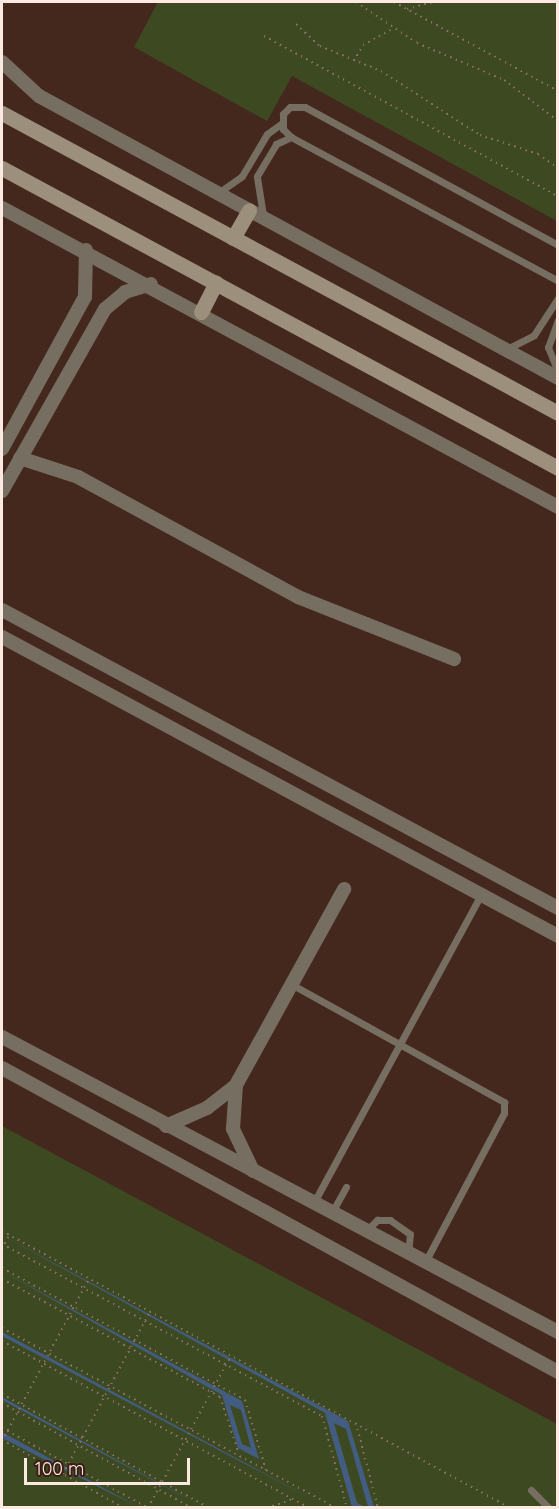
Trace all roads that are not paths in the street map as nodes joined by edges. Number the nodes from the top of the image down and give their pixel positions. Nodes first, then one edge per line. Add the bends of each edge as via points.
1 (2, 62) edge
2 (2, 113) edge
3 (281, 124) junction
4 (291, 137) junction
5 (2, 168) edge
6 (217, 193) junction
7 (2, 208) edge
8 (249, 210) junction
9 (264, 218) junction
10 (233, 238) junction
11 (558, 245) edge
12 (86, 250) junction
13 (558, 281) edge
14 (216, 283) junction
15 (151, 284) junction
16 (558, 298) edge
17 (201, 312) junction
18 (558, 320) edge
19 (505, 350) junction
20 (558, 372) edge
21 (558, 378) edge
22 (558, 414) edge
23 (2, 449) edge
24 (20, 458) junction
25 (558, 468) edge
26 (2, 491) edge
27 (558, 507) edge
28 (2, 610) edge
29 (2, 637) edge
30 (454, 659) dead end
31 (344, 889) dead end
32 (481, 896) junction
33 (558, 908) edge
34 (558, 936) edge
35 (291, 984) junction
36 (2, 1037) edge
37 (400, 1044) junction
38 (2, 1068) edge
39 (236, 1085) junction
40 (166, 1126) junction
41 (254, 1173) junction
42 (346, 1187) dead end
43 (313, 1204) junction
44 (332, 1214) junction
45 (365, 1232) junction
46 (408, 1255) junction
47 (424, 1264) junction
48 (558, 1332) edge
49 (558, 1372) edge
50 (531, 1490) dead end
51 (549, 1508) edge

1 - 6 street via 28,90
2 - 10 main road
3 - 4 lane
3 - 6 lane via 264,138 242,176
3 - 11 lane via 290,107 305,107
4 - 9 lane via 276,144 257,177
4 - 13 lane
5 - 14 main road
6 - 8 street
7 - 12 street
8 - 9 street
8 - 10 main road
9 - 19 street
10 - 22 main road
12 - 15 street
12 - 23 street via 85,297
14 - 17 main road
14 - 25 main road
15 - 17 street
15 - 24 street via 125,292 105,309
16 - 19 lane via 534,335
17 - 27 street
18 - 20 lane via 548,347
19 - 21 street
24 - 26 street
24 - 30 street via 78,477 298,597
28 - 33 street
29 - 32 street
31 - 35 street
32 - 34 street
32 - 37 lane
35 - 37 lane
35 - 39 street
36 - 40 street
37 - 43 lane
37 - 47 lane via 505,1106
38 - 49 street
39 - 40 street via 207,1108
39 - 41 street via 233,1129
40 - 41 street
41 - 43 street
42 - 44 lane
43 - 44 street
44 - 45 street
45 - 46 street
45 - 46 lane via 377,1220 390,1220 410,1234
46 - 47 street
47 - 48 street
50 - 51 lane

